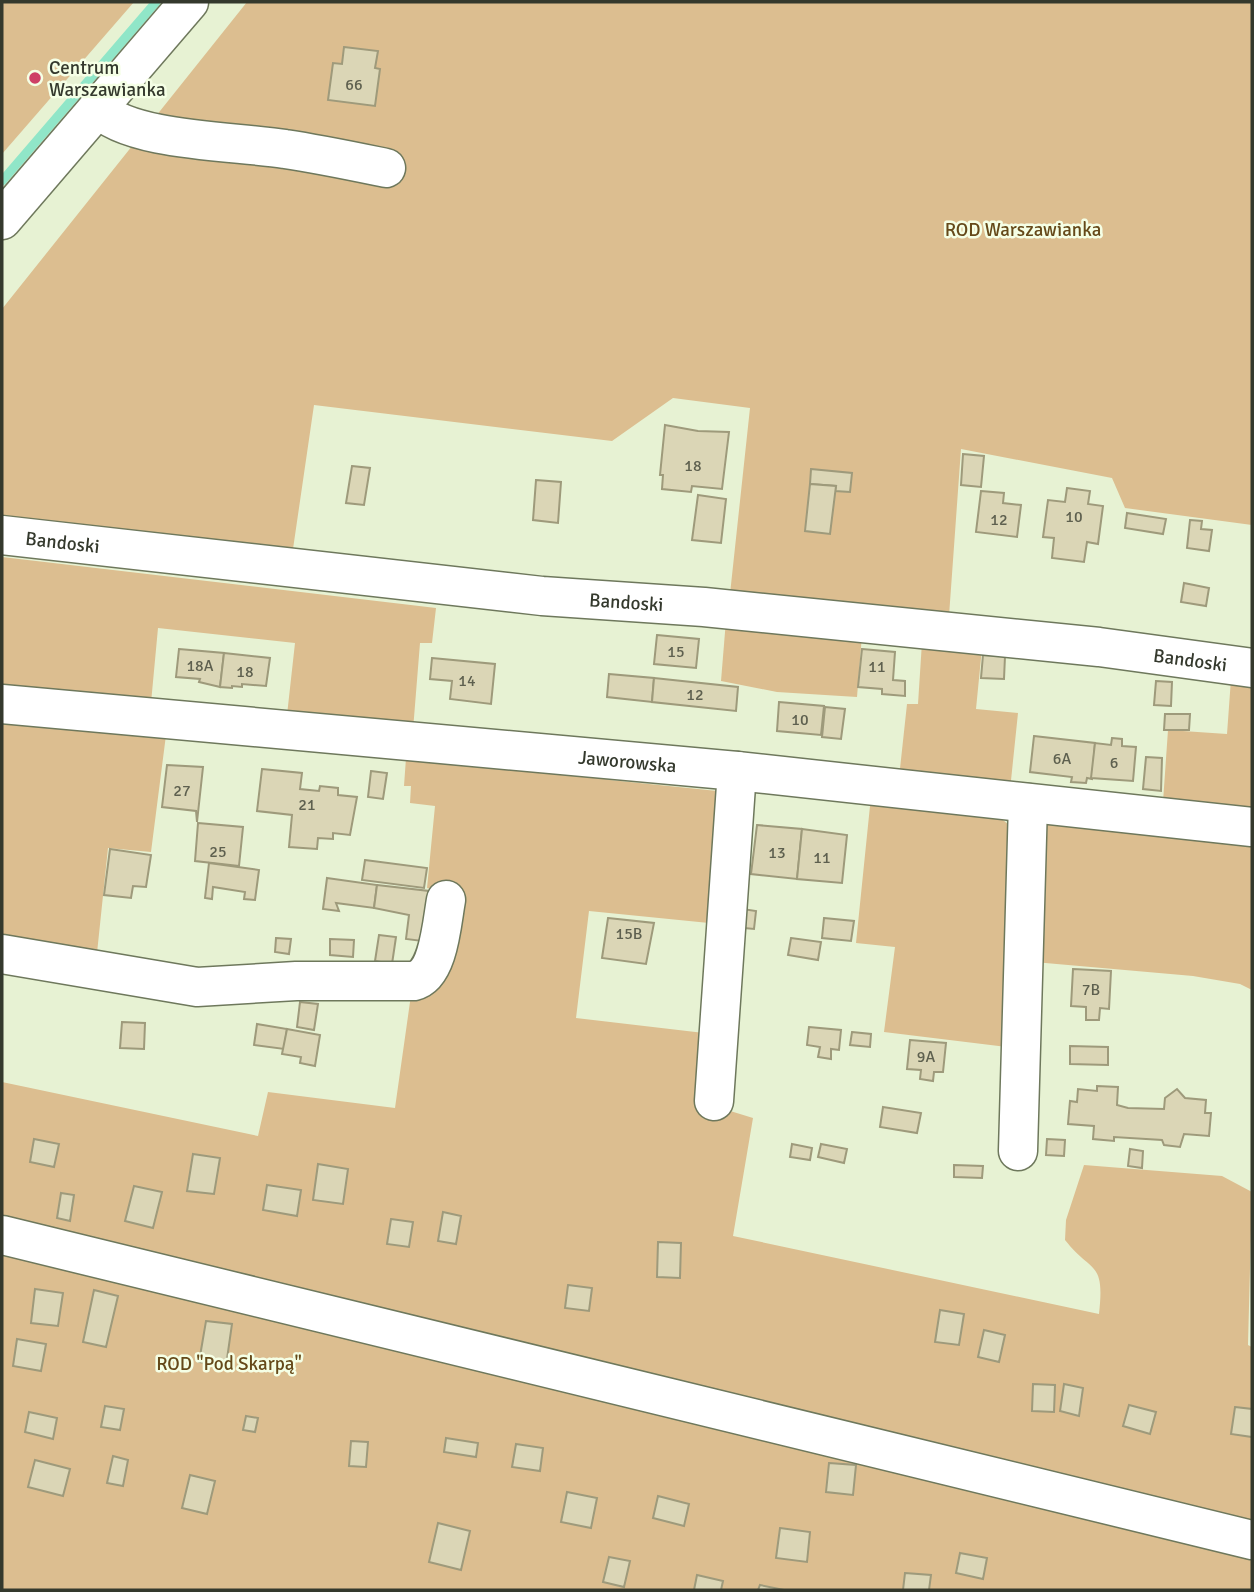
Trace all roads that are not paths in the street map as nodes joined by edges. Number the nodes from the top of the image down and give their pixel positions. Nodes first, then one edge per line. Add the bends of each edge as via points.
1 (189, 2) edge
2 (98, 108) junction
3 (386, 168) dead end
4 (2, 220) edge
5 (2, 535) edge
6 (1252, 668) edge
7 (2, 704) edge
8 (737, 771) junction
9 (1028, 803) junction
10 (1252, 827) edge
11 (446, 900) dead end
12 (2, 954) edge
13 (715, 1101) dead end
14 (1018, 1151) dead end
15 (2, 1234) edge
16 (1252, 1540) edge

1 - 2 street
2 - 3 street via 144,132 285,149
2 - 4 street
5 - 6 street, Bandoski via 542,596 704,607 1099,647
7 - 8 street, Jaworowska
8 - 9 street, Jaworowska
8 - 13 street
9 - 10 street, Jaworowska
9 - 14 street
11 - 12 street via 439,943 428,972 414,981 197,987
15 - 16 street

